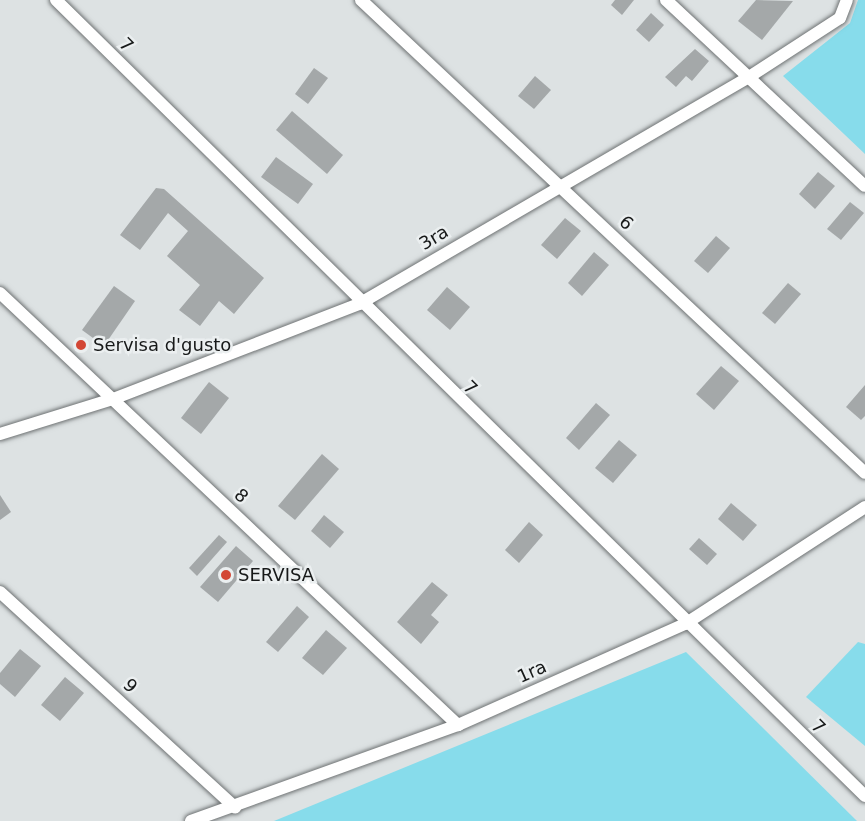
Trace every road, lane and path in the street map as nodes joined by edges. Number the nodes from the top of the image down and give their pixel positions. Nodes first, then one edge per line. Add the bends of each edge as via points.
1 (56, 0) edge
2 (361, 0) edge
3 (666, 0) edge
4 (847, 0) edge
5 (749, 77) junction
6 (559, 185) junction
7 (865, 186) edge
8 (0, 293) edge
9 (359, 304) junction
10 (112, 399) junction
11 (0, 434) edge
12 (865, 473) edge
13 (865, 507) edge
14 (0, 592) edge
15 (686, 624) junction
16 (458, 725) junction
17 (865, 796) edge
18 (235, 807) junction
19 (191, 821) edge

1 - 9 street, 7
2 - 6 street, 6
3 - 5 street
4 - 5 street, 3ra via 840,18
5 - 6 street, 3ra
5 - 7 street
6 - 9 street, 3ra
6 - 12 street, 6
8 - 10 street, 8
9 - 10 street, 3ra
9 - 15 street, 7
10 - 11 street, 3ra
10 - 16 street, 8
13 - 15 street, 1ra
14 - 18 street, 9
15 - 16 street, 1ra
15 - 17 street, 7
16 - 18 street, 1ra
18 - 19 street, 1ra

